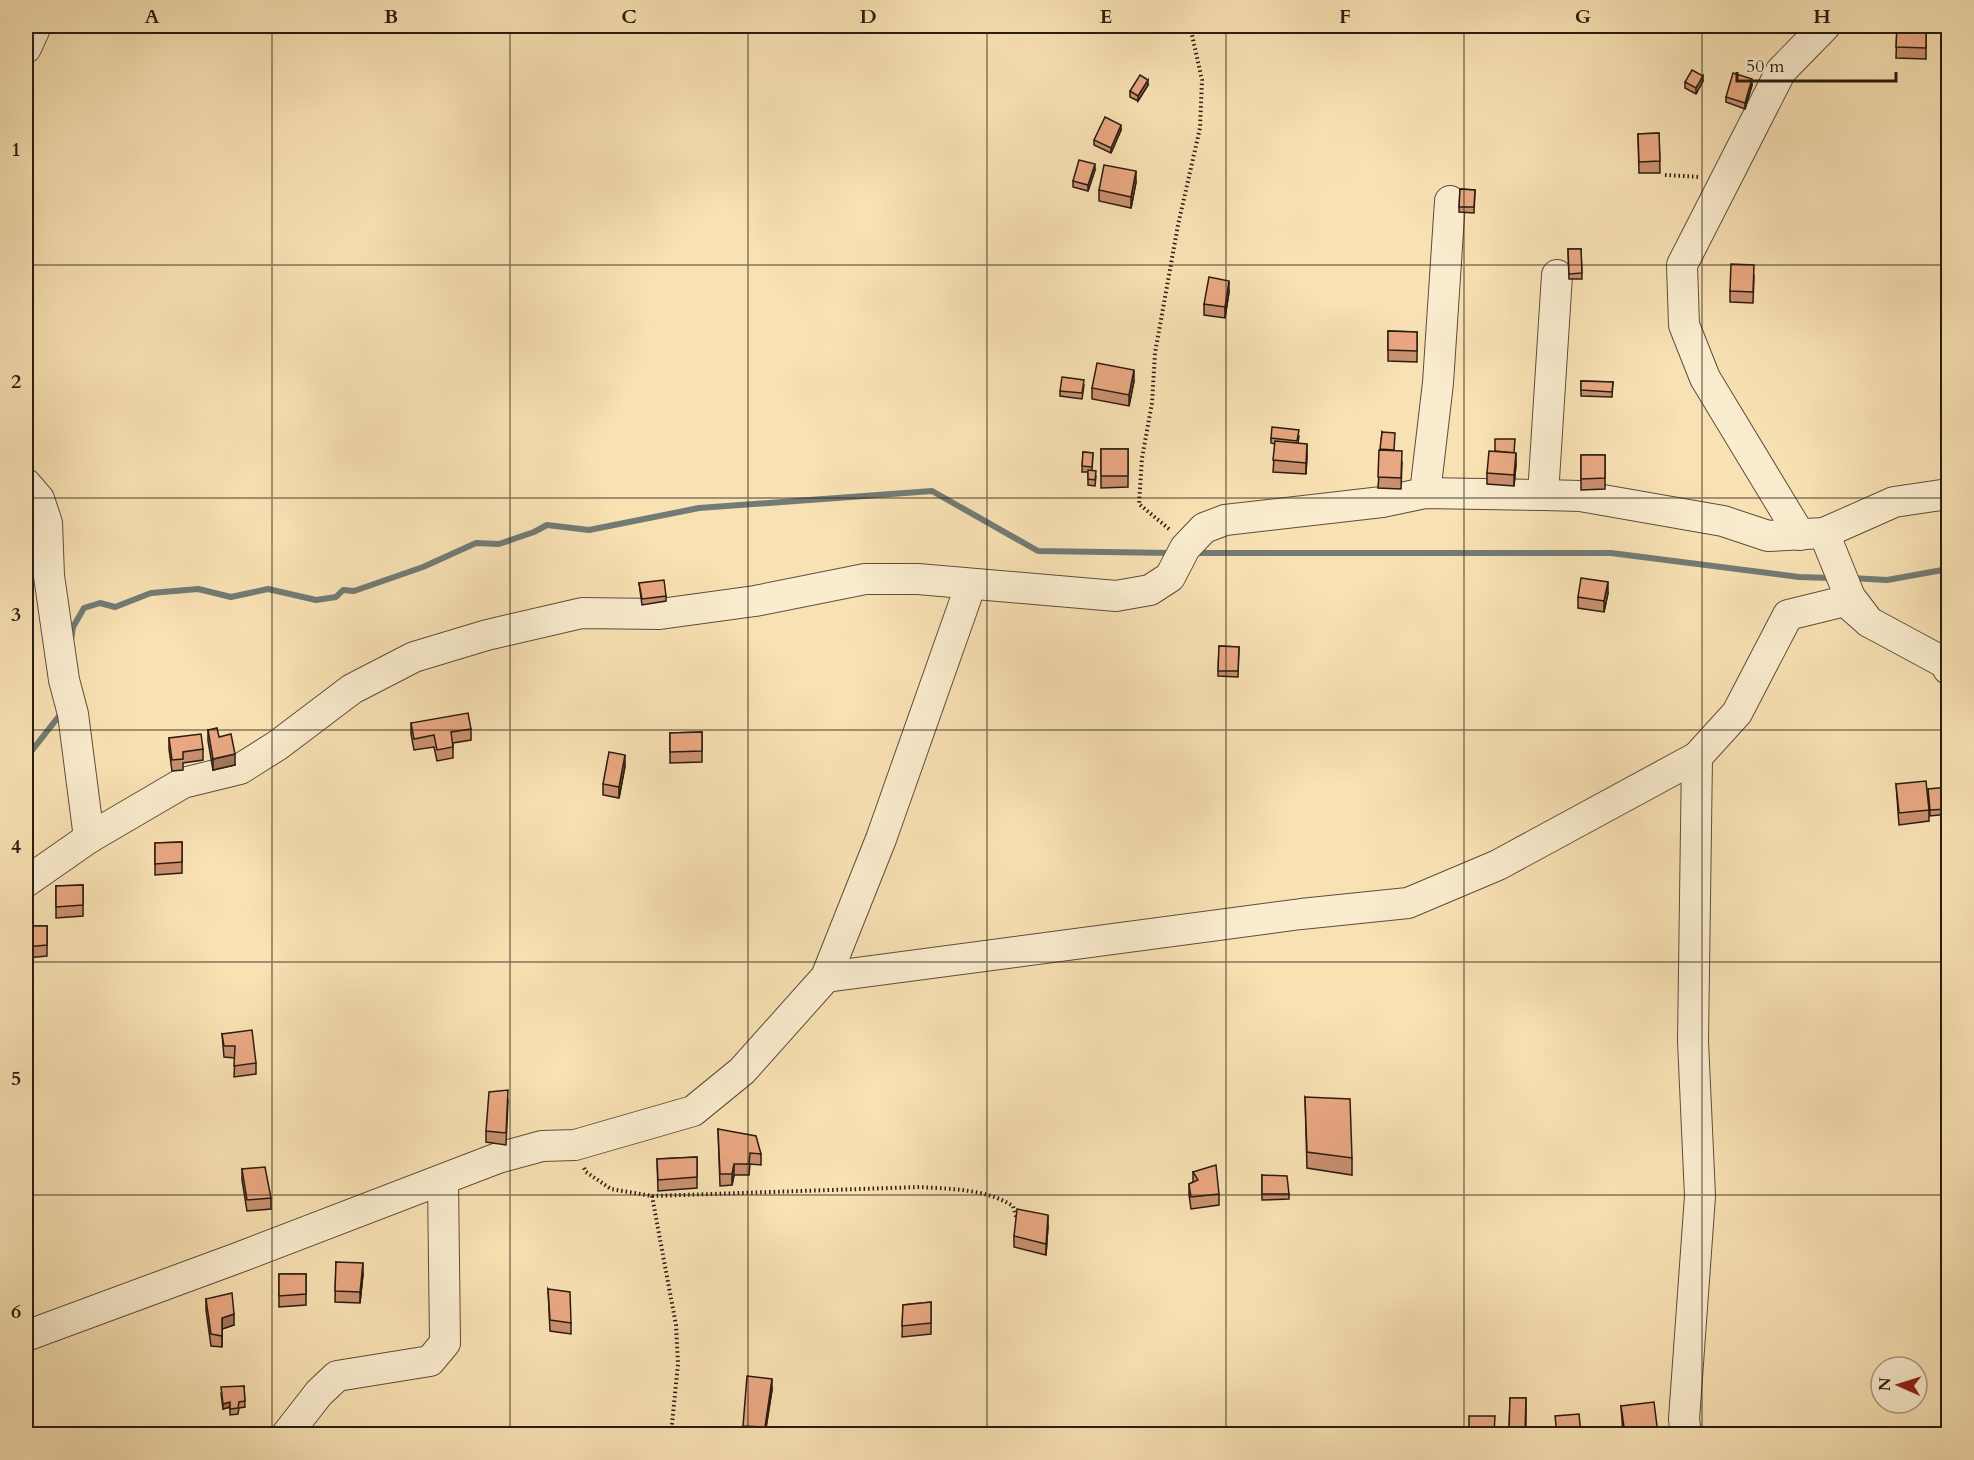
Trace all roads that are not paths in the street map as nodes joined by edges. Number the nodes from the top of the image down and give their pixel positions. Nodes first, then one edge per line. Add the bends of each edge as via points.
1 (36, 26) edge
2 (1825, 26) edge
3 (26, 48) edge
4 (1450, 201) dead end
5 (1557, 275) dead end
6 (26, 484) edge
7 (1425, 493) junction
8 (1948, 494) edge
9 (1543, 495) junction
10 (1812, 534) junction
11 (971, 584) junction
12 (1869, 622) junction
13 (1948, 669) edge
14 (1697, 757) junction
15 (89, 838) junction
16 (26, 882) edge
17 (826, 976) junction
18 (443, 1181) junction
19 (26, 1336) edge
20 (287, 1434) edge
21 (1686, 1434) edge

1 - 3 street
2 - 10 street via 1781,71 1682,265 1684,325 1705,378
4 - 7 street via 1438,383
5 - 9 street
6 - 15 street via 39,499 47,523 49,576
7 - 9 street
7 - 11 street via 1382,502 1226,520 1204,528 1183,550 1170,578 1150,590 1116,596
8 - 10 street via 1894,502
9 - 10 street via 1580,496 1723,521 1768,536
10 - 12 street
11 - 15 street via 865,579 755,601 660,614 582,613 477,638 414,657 352,689 240,769 183,783
11 - 17 street via 881,839
12 - 13 street via 1945,663
12 - 14 street via 1845,601 1788,615 1737,712
14 - 17 street via 1498,865 1407,903
14 - 21 street via 1693,1041 1700,1196
15 - 16 street
17 - 18 street via 742,1071 693,1111 575,1145 542,1146 509,1155
18 - 19 street
18 - 20 street via 445,1343 439,1353 430,1361 337,1377

